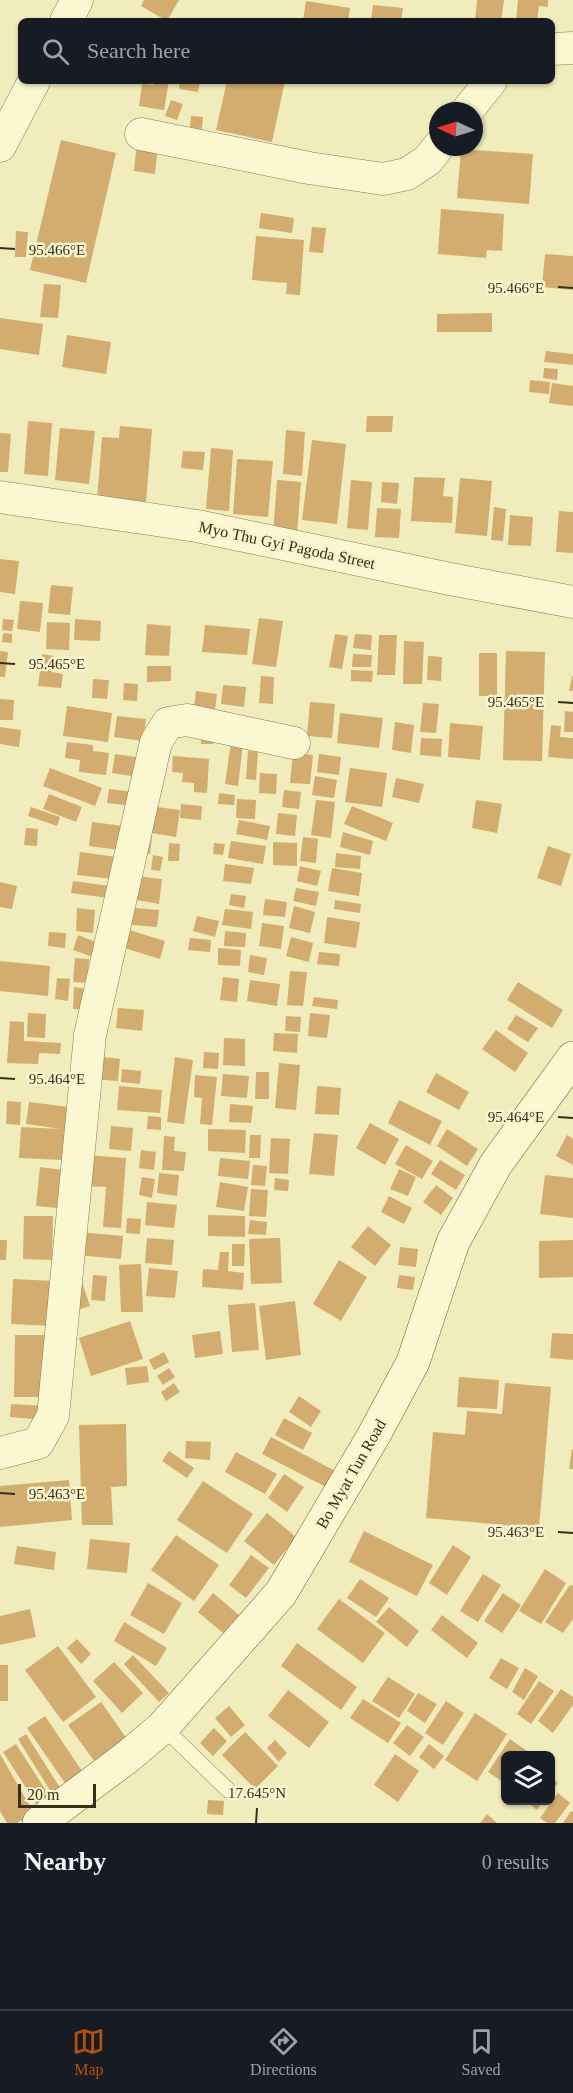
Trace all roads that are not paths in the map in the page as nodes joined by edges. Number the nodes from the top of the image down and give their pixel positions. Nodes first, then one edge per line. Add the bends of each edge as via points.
1 (77, 0) edge
2 (68, 18) edge
3 (573, 48) edge
4 (555, 49) edge
5 (32, 84) edge
6 (489, 84) edge
7 (474, 102) edge
8 (141, 134) dead end
9 (0, 146) edge
10 (431, 156) edge
11 (0, 497) edge
12 (573, 602) edge
13 (294, 743) dead end
14 (573, 1058) edge
15 (0, 1453) edge
16 (163, 1726) junction
17 (228, 1790) dead end
18 (39, 1823) edge

1 - 2 street
3 - 4 street
5 - 9 street
6 - 7 street
8 - 10 street via 383,179 406,174
11 - 12 street, Myo Thu Gyi Pagoda Street via 197,526
13 - 15 street via 187,720 168,723 156,742 90,1035 53,1416 38,1443
14 - 16 main road, Bo Myat Tun Road via 496,1164 453,1242 413,1362 313,1542 281,1593
16 - 17 lane
16 - 18 main road, Bo Myat Tun Road

